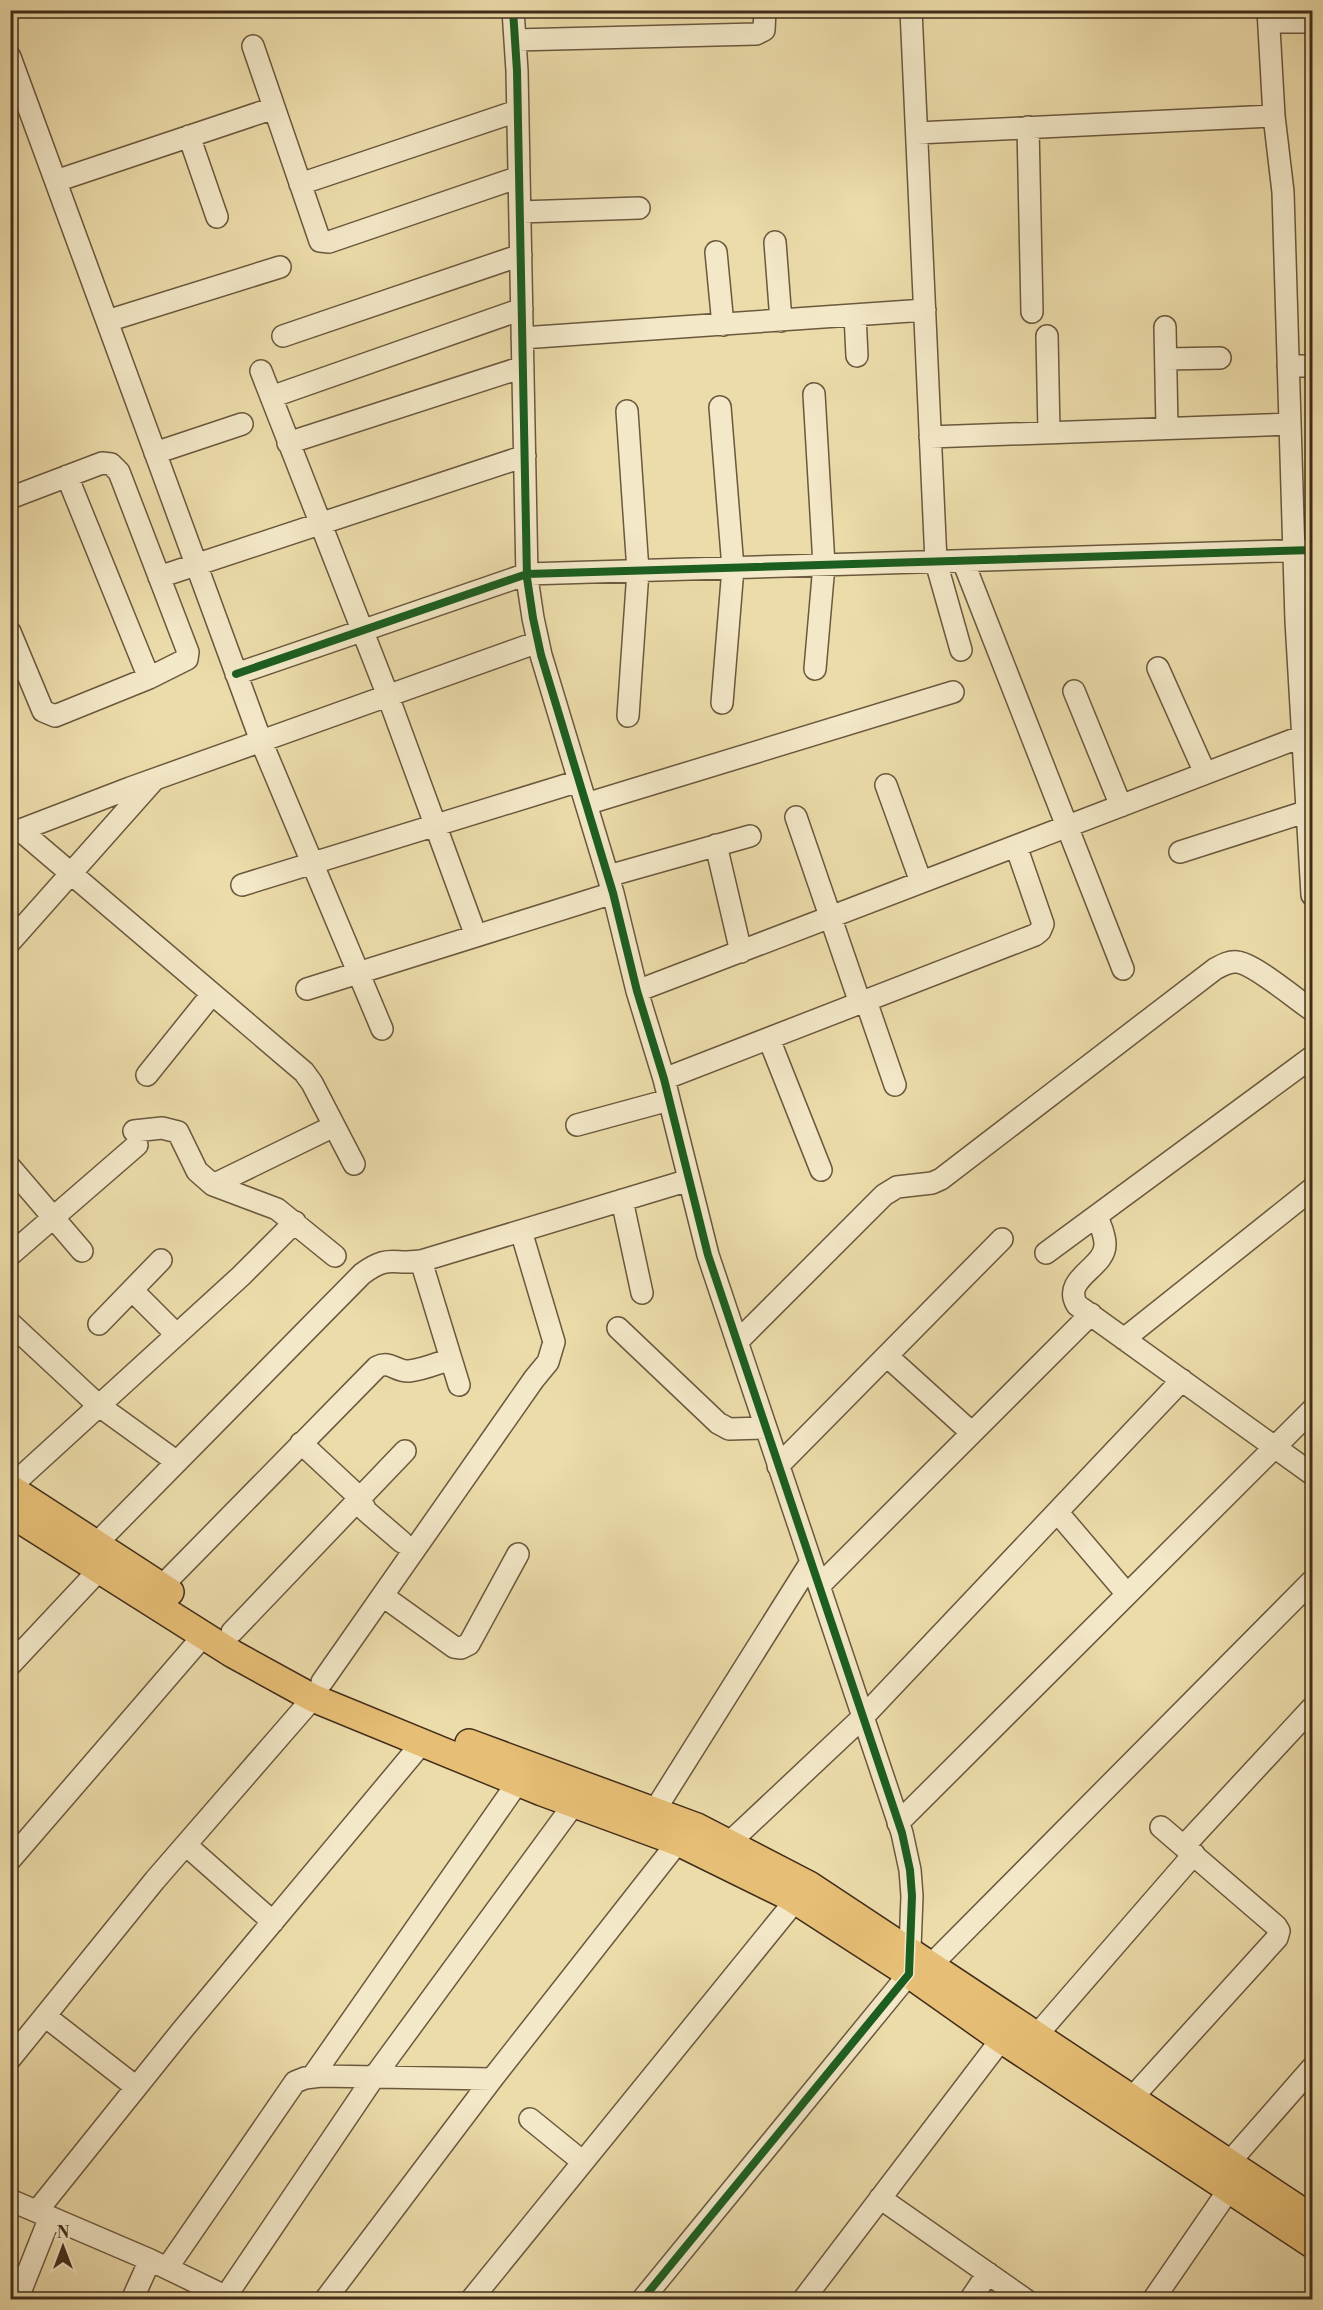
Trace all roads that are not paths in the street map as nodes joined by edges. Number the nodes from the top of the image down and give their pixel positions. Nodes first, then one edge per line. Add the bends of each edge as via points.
1 (513, 10) edge
2 (765, 10) edge
3 (911, 10) edge
4 (1268, 16) edge
5 (1312, 22) edge
6 (515, 40) junction
7 (253, 46) dead end
8 (10, 57) edge
9 (18, 103) edge
10 (274, 108) junction
11 (518, 111) junction
12 (1274, 116) junction
13 (1028, 127) junction
14 (917, 133) junction
15 (189, 136) junction
16 (519, 177) junction
17 (56, 181) junction
18 (300, 184) junction
19 (639, 208) dead end
20 (520, 212) junction
21 (217, 217) dead end
22 (775, 242) dead end
23 (716, 252) dead end
24 (521, 255) junction
25 (280, 267) dead end
26 (522, 309) junction
27 (925, 310) junction
28 (1032, 312) dead end
29 (855, 315) junction
30 (107, 321) junction
31 (781, 321) junction
32 (723, 324) junction
33 (1165, 327) dead end
34 (283, 336) dead end
35 (1047, 336) dead end
36 (522, 338) junction
37 (857, 356) dead end
38 (1220, 358) dead end
39 (1166, 359) junction
40 (1288, 366) junction
41 (1312, 366) edge
42 (523, 367) junction
43 (261, 371) dead end
44 (814, 394) dead end
45 (271, 397) junction
46 (720, 407) dead end
47 (627, 411) dead end
48 (243, 424) dead end
49 (1290, 424) junction
50 (1167, 428) junction
51 (1049, 432) junction
52 (930, 437) junction
53 (288, 443) junction
54 (155, 453) junction
55 (525, 456) junction
56 (67, 476) junction
57 (10, 498) edge
58 (319, 523) junction
59 (1303, 550) edge
60 (963, 561) junction
61 (936, 562) junction
62 (196, 564) junction
63 (824, 565) junction
64 (734, 568) junction
65 (638, 571) junction
66 (527, 574) junction
67 (159, 577) junction
68 (362, 630) junction
69 (10, 632) edge
70 (1305, 636) edge
71 (538, 642) junction
72 (961, 650) dead end
73 (1158, 668) dead end
74 (815, 669) dead end
75 (236, 674) junction
76 (149, 678) junction
77 (1074, 691) dead end
78 (953, 692) dead end
79 (388, 696) junction
80 (722, 703) dead end
81 (628, 716) dead end
82 (1303, 736) junction
83 (261, 741) junction
84 (1205, 773) junction
85 (154, 779) junction
86 (579, 781) junction
87 (886, 785) dead end
88 (586, 804) junction
89 (1121, 806) junction
90 (1308, 811) junction
91 (796, 817) dead end
92 (435, 825) junction
93 (1067, 826) junction
94 (15, 832) edge
95 (750, 836) dead end
96 (716, 845) junction
97 (1016, 846) junction
98 (1180, 852) dead end
99 (312, 863) junction
100 (71, 874) junction
101 (921, 882) junction
102 (610, 884) junction
103 (243, 885) dead end
104 (1312, 895) edge
105 (830, 917) junction
106 (476, 936) junction
107 (10, 942) edge
108 (741, 952) junction
109 (1123, 969) dead end
110 (358, 973) junction
111 (307, 989) dead end
112 (637, 991) junction
113 (212, 994) junction
114 (863, 1002) junction
115 (1312, 1010) edge
116 (382, 1029) dead end
117 (769, 1039) junction
118 (1312, 1057) edge
119 (147, 1075) dead end
120 (895, 1085) dead end
121 (667, 1089) junction
122 (334, 1125) junction
123 (577, 1125) dead end
124 (354, 1164) dead end
125 (10, 1167) edge
126 (820, 1170) dead end
127 (689, 1180) junction
128 (213, 1185) junction
129 (1312, 1189) edge
130 (622, 1200) junction
131 (52, 1216) junction
132 (1097, 1216) junction
133 (295, 1222) junction
134 (521, 1231) junction
135 (1002, 1239) dead end
136 (82, 1251) dead end
137 (1046, 1253) dead end
138 (10, 1255) edge
139 (335, 1256) dead end
140 (160, 1260) dead end
141 (421, 1261) junction
142 (132, 1290) junction
143 (642, 1293) dead end
144 (1091, 1314) junction
145 (10, 1323) edge
146 (99, 1324) dead end
147 (618, 1328) dead end
148 (176, 1334) junction
149 (1124, 1338) junction
150 (737, 1342) junction
151 (886, 1356) junction
152 (451, 1359) junction
153 (1182, 1380) junction
154 (459, 1385) dead end
155 (98, 1405) junction
156 (1312, 1410) edge
157 (765, 1428) junction
158 (972, 1433) junction
159 (301, 1443) junction
160 (1274, 1446) junction
161 (405, 1451) dead end
162 (177, 1462) junction
163 (778, 1466) junction
164 (1312, 1474) edge
165 (10, 1487) edge
166 (360, 1498) junction
167 (10, 1513) edge
168 (1058, 1513) junction
169 (402, 1542) dead end
170 (518, 1554) dead end
171 (94, 1558) junction
172 (811, 1562) junction
173 (1312, 1581) edge
174 (819, 1586) junction
175 (161, 1587) junction
176 (1127, 1594) junction
177 (382, 1596) junction
178 (232, 1632) junction
179 (204, 1635) junction
180 (10, 1665) edge
181 (317, 1690) junction
182 (1312, 1708) edge
183 (863, 1718) junction
184 (422, 1743) junction
185 (518, 1782) junction
186 (574, 1804) junction
187 (655, 1810) junction
188 (898, 1823) junction
189 (1161, 1827) dead end
190 (678, 1842) junction
191 (729, 1843) junction
192 (186, 1845) junction
193 (1189, 1850) junction
194 (10, 1860) edge
195 (795, 1900) junction
196 (273, 1922) junction
197 (917, 1967) junction
198 (45, 2016) junction
199 (1017, 2032) junction
200 (10, 2059) edge
201 (1312, 2068) edge
202 (312, 2077) junction
203 (374, 2077) junction
204 (492, 2079) junction
205 (136, 2087) junction
206 (1131, 2099) junction
207 (530, 2119) dead end
208 (583, 2162) junction
209 (1224, 2176) junction
210 (880, 2199) junction
211 (10, 2200) edge
212 (1309, 2209) edge
213 (43, 2214) junction
214 (1312, 2244) edge
215 (158, 2264) junction
216 (988, 2273) junction
217 (229, 2298) edge
218 (17, 2300) edge
219 (132, 2300) edge
220 (325, 2300) edge
221 (471, 2300) edge
222 (642, 2300) edge
223 (803, 2300) edge
224 (970, 2300) edge
225 (1026, 2300) edge
226 (1153, 2300) edge

1 - 6 street
2 - 6 street via 764,30 756,34
3 - 14 street
4 - 5 street
4 - 12 street
6 - 11 street
7 - 10 street
8 - 9 street
9 - 17 street
10 - 15 street
10 - 18 street
11 - 16 street
11 - 18 street
12 - 13 street
12 - 40 street via 1283,192
13 - 14 street
13 - 28 street
14 - 27 street
15 - 17 street
15 - 21 street
16 - 18 street via 324,242 318,237
16 - 20 street
17 - 30 street
19 - 20 street
20 - 24 street
22 - 31 street
23 - 32 street
24 - 26 street
24 - 34 street
25 - 30 street
26 - 36 street
26 - 45 street
27 - 29 street
27 - 52 street
29 - 31 street
29 - 37 street
30 - 54 street
31 - 32 street
32 - 36 street
33 - 39 street
35 - 51 street
36 - 42 street
38 - 39 street
39 - 50 street
40 - 41 street
40 - 49 street
42 - 53 street
42 - 55 street
43 - 45 street
44 - 63 street
45 - 53 street
46 - 64 street
47 - 65 street
48 - 54 street
49 - 50 street
49 - 59 street
50 - 51 street
51 - 52 street
52 - 61 street
53 - 58 street
54 - 62 street
55 - 58 street
55 - 66 street
56 - 57 street
56 - 67 street via 102,463 111,464 119,472
56 - 76 street
58 - 62 street
58 - 68 street
59 - 60 street
59 - 70 street
60 - 61 street
60 - 93 street
61 - 63 street
61 - 72 street
62 - 67 street
62 - 75 street
63 - 64 street
63 - 74 street
64 - 65 street
64 - 80 street
65 - 66 street
65 - 81 street
66 - 68 street
66 - 71 street
67 - 76 street via 188,651 182,663
68 - 75 street
68 - 79 street
69 - 76 street via 44,711 50,715 64,714
70 - 82 street
71 - 79 street
71 - 86 street
73 - 84 street
75 - 83 street
77 - 89 street
78 - 88 street
79 - 83 street
79 - 92 street
82 - 84 street
82 - 90 street
83 - 85 street
83 - 99 street
84 - 89 street
85 - 94 street
85 - 100 street
86 - 88 street
86 - 92 street
87 - 101 street
88 - 102 street
89 - 93 street
90 - 98 street
90 - 104 street
91 - 105 street
92 - 99 street
92 - 106 street
93 - 97 street
93 - 109 street
94 - 100 street
95 - 96 street
96 - 102 street
96 - 108 street
97 - 101 street
97 - 114 street via 1043,924 1041,931
99 - 103 street
99 - 110 street
100 - 107 street
100 - 113 street
101 - 105 street
102 - 106 street
102 - 112 street
105 - 108 street
105 - 114 street
106 - 110 street
108 - 112 street
110 - 111 street
110 - 116 street
112 - 121 street
113 - 119 street
113 - 122 street via 304,1072
114 - 117 street
114 - 120 street
115 - 150 street via 1238,961 1215,969 941,1179 897,1187 884,1196
117 - 121 street
117 - 126 street
118 - 132 street
121 - 123 street
121 - 127 street
122 - 124 street
122 - 128 street
125 - 131 street
127 - 130 street
127 - 150 street via 708,1255
128 - 131 street via 197,1171 178,1132 162,1128 136,1138
128 - 133 street via 276,1209
129 - 149 street
130 - 134 street
130 - 143 street
131 - 136 street
131 - 138 street
132 - 137 street
132 - 144 street via 1106,1245 1103,1256 1075,1284 1073,1298
133 - 139 street
133 - 148 street
134 - 141 street
134 - 177 street via 554,1342 548,1362
135 - 151 street
140 - 142 street
141 - 152 street
141 - 162 street via 387,1260 362,1274
142 - 146 street
142 - 148 street
144 - 149 street
144 - 158 street
145 - 155 street
147 - 157 street via 718,1423 729,1429
148 - 155 street
149 - 153 street
150 - 157 street
151 - 158 street
151 - 163 street
152 - 154 street
152 - 159 street via 407,1372 389,1364 377,1367
153 - 160 street
153 - 168 street
155 - 162 street
155 - 165 street
156 - 160 street
157 - 163 street
158 - 174 street
159 - 166 street
159 - 175 street
160 - 164 street
160 - 176 street
161 - 166 street
162 - 171 street
163 - 172 street
165 - 171 main road
166 - 169 street via 366,1510
166 - 178 street
167 - 171 main road
168 - 176 street
168 - 183 street
170 - 177 street via 469,1644 461,1648 454,1647
171 - 175 main road
171 - 179 main road
171 - 180 street
172 - 174 street
172 - 187 street
173 - 197 street
174 - 183 street
175 - 178 main road
176 - 188 street
177 - 181 street
178 - 181 main road
179 - 181 main road via 233,1654
179 - 194 street
181 - 184 main road
181 - 187 main road
181 - 192 street
182 - 193 street
183 - 188 street
183 - 191 street
184 - 185 main road
184 - 196 street
185 - 186 main road
185 - 202 street
186 - 190 main road
186 - 203 street
187 - 191 main road
188 - 197 street via 910,1870
189 - 193 street
190 - 195 main road
190 - 204 street
191 - 197 main road via 809,1885
192 - 196 street
192 - 198 street
193 - 199 street
193 - 206 street via 1279,1931 1277,1938
195 - 197 main road
195 - 208 street
196 - 205 street
197 - 199 main road
197 - 222 street
198 - 200 street
198 - 205 street
199 - 206 main road
199 - 209 main road
199 - 210 street
201 - 209 street
202 - 203 street
202 - 215 street via 295,2082 288,2090
203 - 204 street
203 - 217 street
204 - 220 street
205 - 213 street
206 - 209 main road
207 - 208 street
208 - 221 street
209 - 212 main road
209 - 214 main road
209 - 226 street
210 - 216 street
210 - 223 street
211 - 213 street
213 - 215 street
213 - 218 street
215 - 217 street
215 - 219 street
216 - 224 street
216 - 225 street

